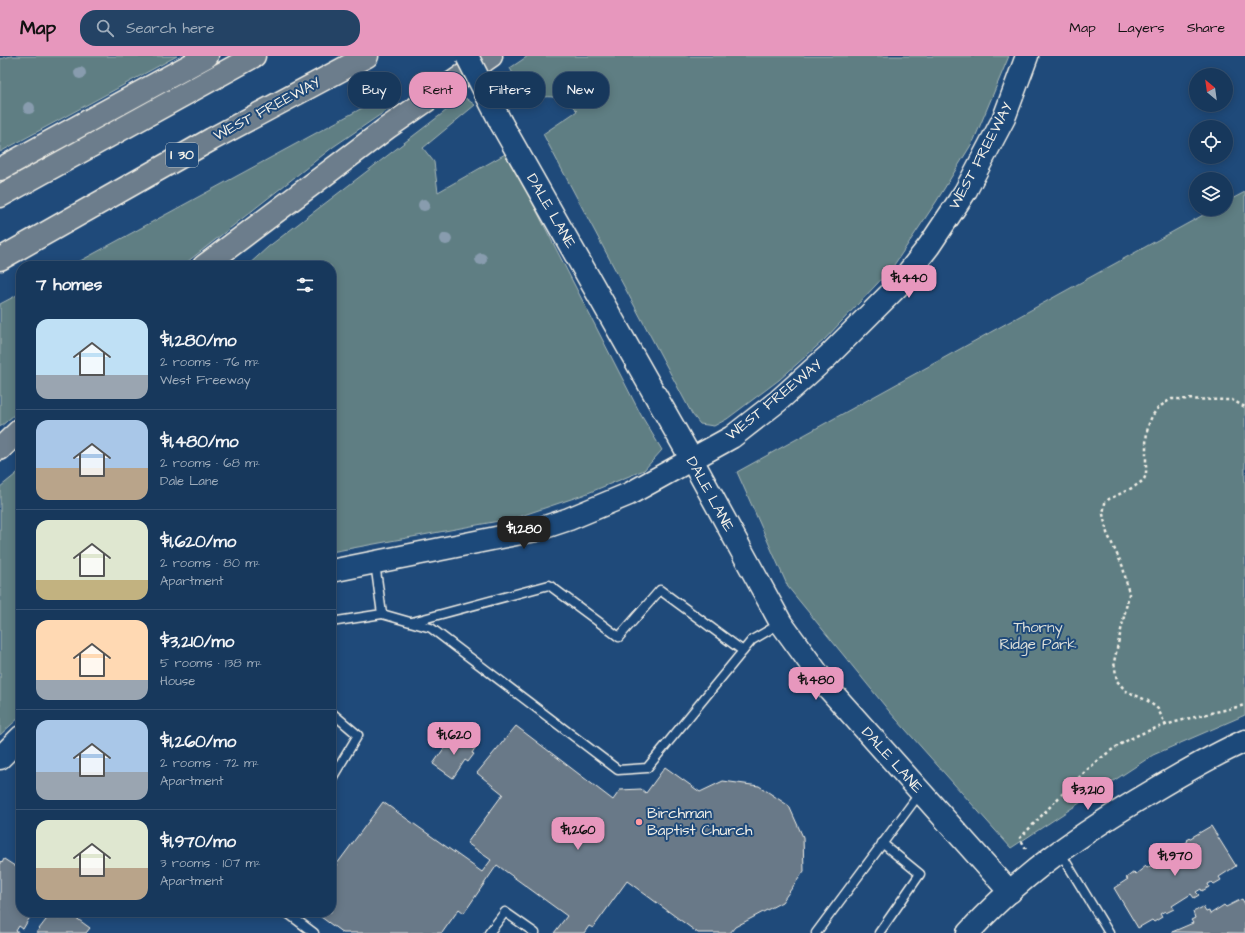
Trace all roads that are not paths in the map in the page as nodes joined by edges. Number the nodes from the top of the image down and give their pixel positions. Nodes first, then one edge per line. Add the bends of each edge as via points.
1 (206, 56) edge
2 (254, 56) edge
3 (367, 56) edge
4 (467, 56) edge
5 (491, 56) edge
6 (1028, 56) edge
7 (0, 169) edge
8 (0, 196) edge
9 (0, 259) edge
10 (211, 261) edge
11 (16, 434) edge
12 (0, 449) edge
13 (692, 460) junction
14 (375, 562) junction
15 (336, 570) edge
16 (382, 614) junction
17 (336, 621) edge
18 (412, 622) junction
19 (781, 623) junction
20 (743, 651) junction
21 (336, 716) edge
22 (1245, 741) edge
23 (16, 742) edge
24 (0, 758) edge
25 (336, 772) edge
26 (920, 793) junction
27 (882, 843) junction
28 (1059, 851) junction
29 (1010, 892) junction
30 (293, 917) edge
31 (314, 933) edge
32 (489, 933) edge
33 (535, 933) edge
34 (816, 933) edge
35 (879, 933) edge
36 (968, 933) edge
37 (1109, 933) edge

1 - 7 highway
2 - 8 highway
3 - 9 highway, WEST FREEWAY / I 30 via 212,139
4 - 13 street, DALE LANE, bridge via 501,123
5 - 10 highway via 387,128
6 - 13 street, WEST FREEWAY via 1004,118 965,192 929,246 897,287 828,356 778,401 732,437
11 - 12 highway
13 - 14 street, WEST FREEWAY via 629,494 536,530
13 - 19 street, DALE LANE
14 - 15 street, WEST FREEWAY
14 - 16 lane
16 - 17 lane
16 - 18 lane
18 - 20 lane via 549,584 619,637 660,590
18 - 20 lane via 431,628 618,770 647,768
19 - 20 lane via 752,640
19 - 26 street, DALE LANE via 829,689
21 - 25 lane via 358,735
22 - 28 street via 1167,782 1113,814
23 - 24 street
26 - 27 lane
26 - 29 street, DALE LANE
27 - 34 lane
27 - 35 lane via 920,874
28 - 29 street
28 - 37 lane
29 - 36 street
30 - 31 lane
32 - 33 lane via 505,912

